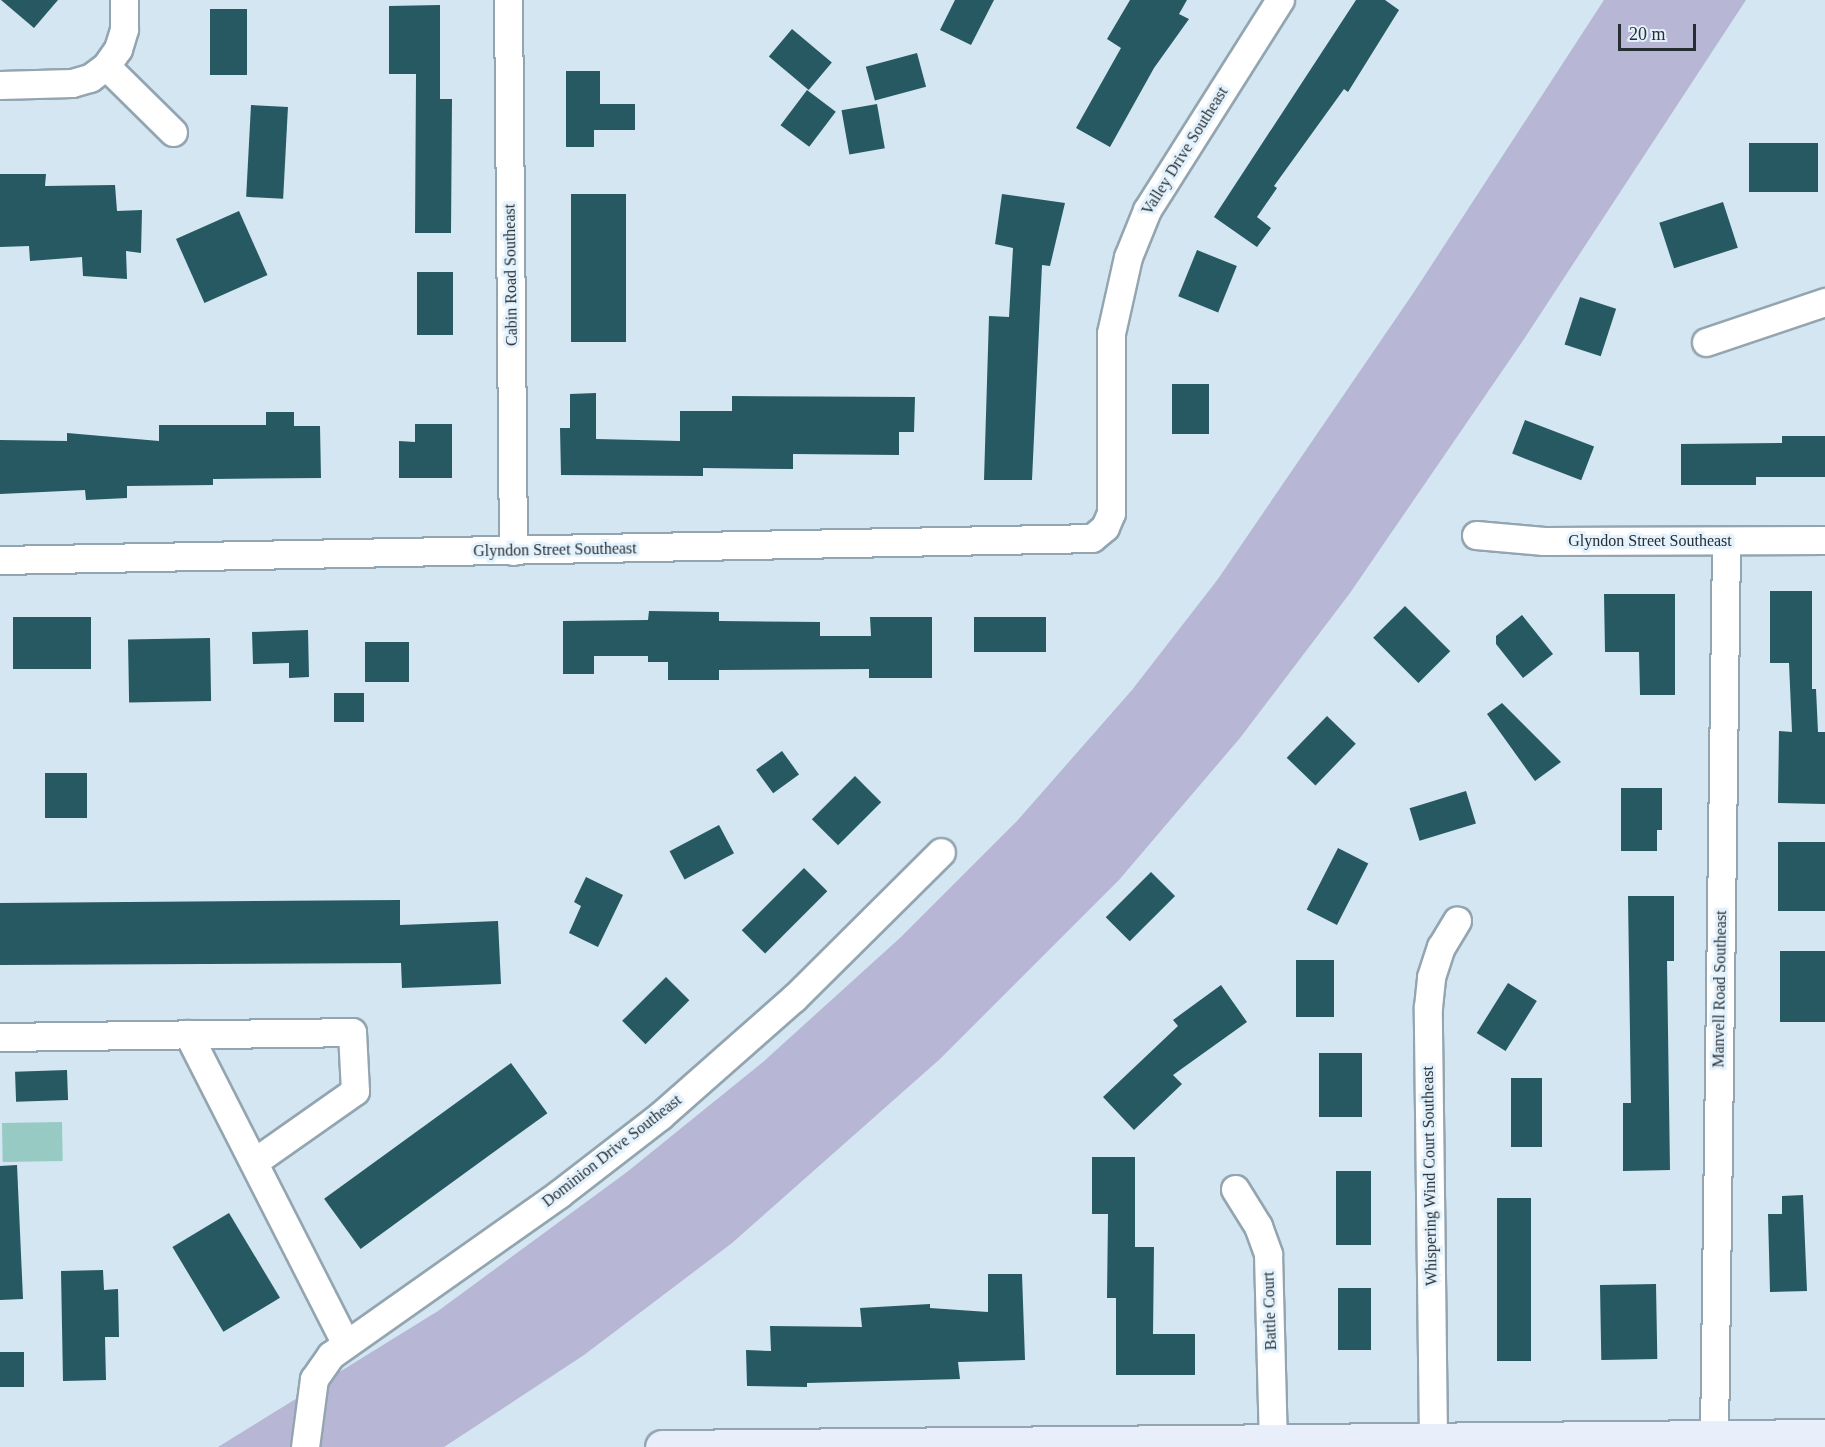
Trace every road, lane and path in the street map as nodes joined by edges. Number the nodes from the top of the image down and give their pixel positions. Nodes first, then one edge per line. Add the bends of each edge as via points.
1 (124, 0) edge
2 (508, 0) edge
3 (1280, 0) edge
4 (106, 66) junction
5 (0, 85) edge
6 (173, 132) dead end
7 (1825, 302) edge
8 (1706, 342) dead end
9 (1105, 527) joint
10 (1476, 535) dead end
11 (1825, 540) edge
12 (1726, 541) junction
13 (513, 551) junction
14 (0, 560) edge
15 (941, 852) dead end
16 (1457, 920) dead end
17 (188, 1034) junction
18 (0, 1037) edge
19 (254, 1162) junction
20 (1235, 1189) dead end
21 (345, 1342) junction
22 (1825, 1436) edge
23 (1714, 1437) junction
24 (1433, 1439) junction
25 (1273, 1440) junction
26 (305, 1447) edge
27 (662, 1447) edge
28 (707, 1447) edge

1 - 4 street via 124,29 118,49
2 - 13 street, Cabin Road Southeast
3 - 9 street, Valley Drive Southeast via 1147,210 1128,257 1111,333 1111,513
4 - 5 street via 72,84
4 - 6 street
7 - 8 street
9 - 13 street, Glyndon Street Southeast via 1084,540
10 - 12 street, Glyndon Street Southeast via 1544,541
11 - 12 street, Glyndon Street Southeast
12 - 23 street, Manvell Road Southeast
13 - 14 street, Glyndon Street Southeast
15 - 21 street, Dominion Drive Southeast via 794,998 660,1116 549,1200
16 - 24 street, Whispering Wind Court Southeast via 1441,947 1431,976 1428,1007
17 - 18 street
17 - 19 street
17 - 19 street via 352,1032 355,1091
19 - 21 street
20 - 25 street, Battle Court via 1258,1226 1268,1254
21 - 26 street, Dominion Drive Southeast via 320,1367 314,1379
22 - 23 main road
23 - 24 main road
24 - 25 main road
25 - 28 main road
27 - 28 main road

